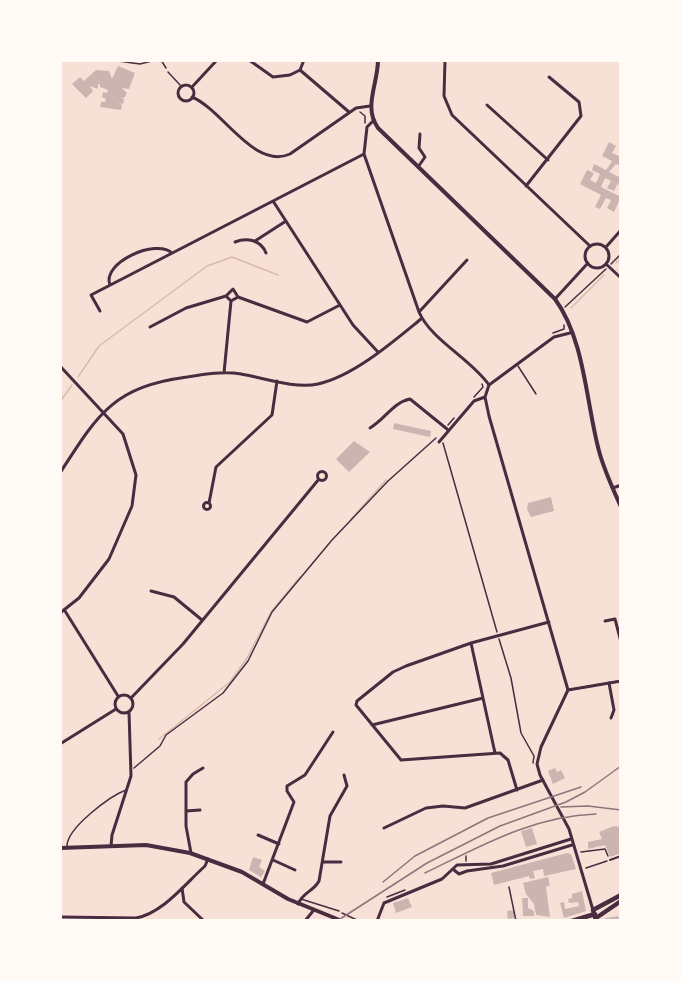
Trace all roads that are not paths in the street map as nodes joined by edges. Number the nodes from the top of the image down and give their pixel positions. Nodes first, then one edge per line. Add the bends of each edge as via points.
1 (217, 60) edge
2 (249, 60) edge
3 (304, 60) edge
4 (378, 60) edge
5 (445, 60) edge
6 (300, 70) junction
7 (168, 72) road end
8 (549, 77) dead end
9 (181, 86) junction
10 (192, 87) junction
11 (192, 97) junction
12 (487, 105) dead end
13 (370, 106) junction
14 (349, 112) junction
15 (373, 121) junction
16 (420, 134) dead end
17 (364, 154) junction
18 (548, 160) junction
19 (418, 167) junction
20 (526, 186) junction
21 (273, 201) junction
22 (286, 220) junction
23 (621, 230) edge
24 (235, 242) dead end
25 (255, 242) junction
26 (590, 246) junction
27 (606, 247) junction
28 (172, 253) junction
29 (266, 253) dead end
30 (467, 260) dead end
31 (588, 263) junction
32 (608, 265) junction
33 (621, 278) edge
34 (110, 285) junction
35 (226, 296) junction
36 (238, 297) junction
37 (555, 299) junction
38 (231, 301) junction
39 (340, 305) junction
40 (100, 311) dead end
41 (418, 312) junction
42 (422, 319) junction
43 (150, 327) dead end
44 (570, 333) junction
45 (378, 352) junction
46 (60, 366) edge
47 (517, 366) junction
48 (224, 373) junction
49 (277, 380) junction
50 (489, 386) junction
51 (536, 394) dead end
52 (485, 397) junction
53 (102, 412) junction
54 (370, 428) dead end
55 (447, 429) junction
56 (439, 440) road end
57 (60, 473) edge
58 (319, 479) dead end
59 (621, 485) edge
60 (613, 488) junction
61 (209, 503) dead end
62 (621, 507) edge
63 (151, 591) dead end
64 (65, 611) junction
65 (60, 613) edge
66 (202, 620) junction
67 (605, 621) dead end
68 (549, 622) junction
69 (621, 642) edge
70 (471, 644) junction
71 (621, 681) edge
72 (609, 683) junction
73 (568, 690) junction
74 (118, 696) junction
75 (131, 698) junction
76 (483, 698) junction
77 (116, 709) junction
78 (129, 712) junction
79 (611, 718) dead end
80 (372, 725) junction
81 (333, 732) dead end
82 (60, 744) edge
83 (495, 753) junction
84 (203, 768) dead end
85 (344, 775) dead end
86 (543, 780) junction
87 (127, 790) junction
88 (517, 790) junction
89 (200, 810) dead end
90 (186, 811) junction
91 (384, 828) dead end
92 (258, 835) dead end
93 (571, 839) junction
94 (279, 844) junction
95 (572, 845) junction
96 (111, 846) junction
97 (60, 848) edge
98 (67, 848) junction
99 (190, 853) junction
100 (621, 856) edge
101 (208, 859) junction
102 (273, 860) junction
103 (610, 860) road end
104 (323, 862) junction
105 (341, 862) dead end
106 (295, 870) dead end
107 (454, 870) junction
108 (263, 884) junction
109 (183, 886) junction
110 (621, 895) edge
111 (170, 898) junction
112 (621, 901) edge
113 (184, 902) junction
114 (299, 902) junction
115 (313, 911) junction
116 (339, 911) road end
117 (595, 916) edge
118 (60, 917) edge
119 (88, 919) edge
120 (204, 921) edge
121 (305, 921) edge
122 (342, 921) edge
123 (377, 921) edge
124 (572, 921) edge

1 - 10 street
2 - 6 street via 273,77
3 - 6 street
4 - 13 main road
5 - 20 street via 444,96 448,109
6 - 14 street
7 - 9 lane
8 - 18 street via 579,102 582,111 577,124
9 - 10 street
9 - 11 street via 181,99 187,101
10 - 11 street
11 - 14 street via 269,157 290,154
12 - 18 street
13 - 14 street
13 - 15 main road
15 - 17 street via 367,127
15 - 19 main road
16 - 19 street via 419,148 425,157
17 - 21 street
17 - 41 street
18 - 20 street
19 - 37 main road
20 - 26 street
21 - 22 street
21 - 28 street
22 - 25 street
22 - 39 street
23 - 27 street
24 - 25 street
25 - 29 street
26 - 27 street
26 - 31 street via 586,254
27 - 32 street
28 - 34 street
28 - 34 street via 157,247 138,253 110,271
30 - 41 street
31 - 32 street via 596,267
31 - 37 street
32 - 33 street
34 - 40 street via 91,295
35 - 36 street via 233,289
35 - 38 street
35 - 43 street via 186,308
36 - 38 street
36 - 39 street via 307,322
37 - 44 main road
38 - 48 street
39 - 45 street via 352,325
41 - 42 street
42 - 45 street
42 - 50 street
44 - 47 street via 554,337
44 - 60 main road via 590,397 599,452
45 - 49 street via 322,383 305,385
46 - 53 street
47 - 50 street
47 - 51 lane
48 - 49 street
48 - 53 street via 148,384 115,400
49 - 61 street via 272,415 216,467
50 - 52 street
52 - 55 street via 474,401
52 - 68 street
53 - 57 street
53 - 64 street via 123,434 136,475 135,491 121,536 103,570
54 - 55 street via 401,401 410,399
55 - 56 street
58 - 66 street
59 - 60 street
60 - 62 main road
63 - 66 street via 174,597
64 - 65 street
64 - 74 street
66 - 75 street
67 - 69 street via 615,619
68 - 70 street
68 - 73 street
70 - 76 street
70 - 80 street via 398,669 357,701 357,708
71 - 72 street
72 - 73 street
72 - 79 street via 614,710
73 - 86 street via 537,760
74 - 75 street
74 - 77 street
75 - 78 street
76 - 80 street
76 - 83 street
77 - 78 street via 123,714
77 - 82 street
78 - 87 street via 131,771
80 - 83 street via 398,757 406,761
81 - 94 street via 305,774 287,786 294,802
83 - 88 street via 506,757
84 - 90 street via 187,779
85 - 104 street via 347,786 330,816
86 - 88 street
86 - 93 street
87 - 96 street
87 - 98 lane via 116,794 72,831
88 - 91 street via 465,808 426,808
89 - 90 street
90 - 99 street
92 - 94 street
93 - 95 street
93 - 107 street via 491,864 457,865
94 - 102 street
95 - 107 street via 492,868 459,874
95 - 117 street
96 - 98 main road
96 - 99 main road via 146,846
97 - 98 main road
99 - 101 main road
100 - 103 street
101 - 108 main road
101 - 109 street
102 - 106 street
102 - 108 street
104 - 105 street
104 - 114 street via 316,886
107 - 123 street via 442,879 388,900 381,906
108 - 114 main road
109 - 111 street
109 - 113 street
110 - 117 highway
111 - 113 street
111 - 119 street via 141,917
112 - 117 highway
113 - 120 street
114 - 115 main road
114 - 116 lane via 310,900
115 - 121 street
115 - 122 main road
117 - 124 highway
118 - 119 street

